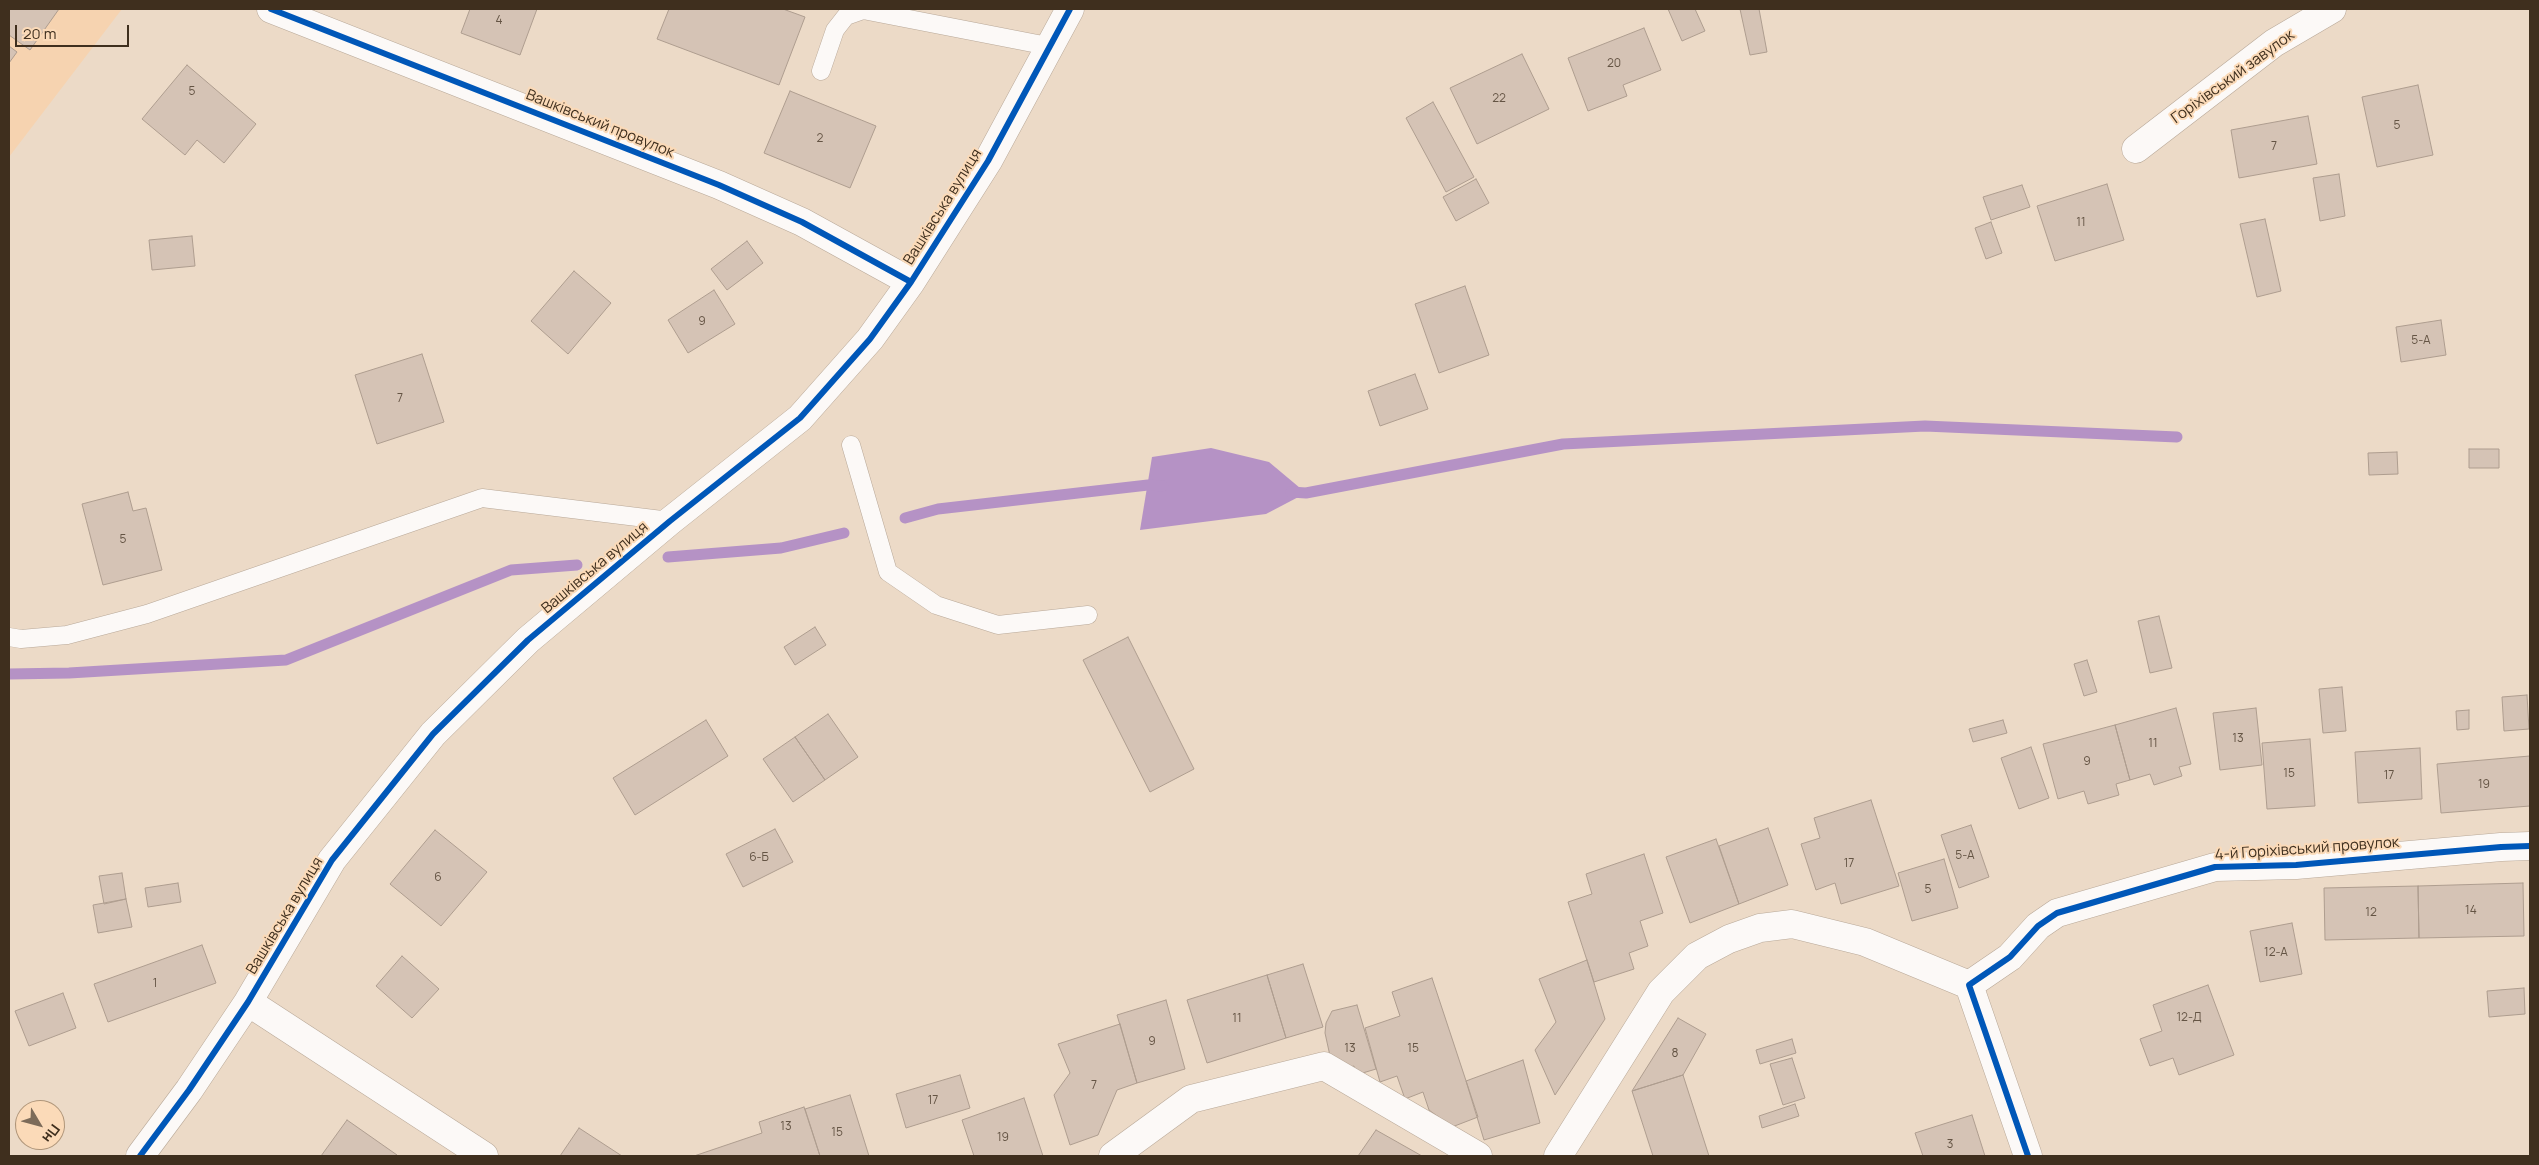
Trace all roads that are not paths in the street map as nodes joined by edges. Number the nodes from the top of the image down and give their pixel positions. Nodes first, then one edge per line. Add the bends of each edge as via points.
1 (271, 9) edge
2 (1070, 9) edge
3 (2332, 9) edge
4 (1048, 46) junction
5 (821, 70) dead end
6 (2136, 149) dead end
7 (911, 282) junction
8 (851, 445) dead end
9 (670, 521) junction
10 (1088, 615) dead end
11 (9, 637) edge
12 (2530, 846) edge
13 (1969, 985) junction
14 (248, 1002) junction
15 (140, 1156) edge
16 (484, 1156) edge
17 (1112, 1156) edge
18 (1478, 1156) edge
19 (1558, 1156) edge
20 (2028, 1156) edge

1 - 7 street, Вашківський провулок via 719,185 802,222
2 - 4 street, Вашківська вулиця
3 - 6 street, Горіхівський завулок via 2274,43
4 - 5 lane via 864,10 846,16 835,30
4 - 7 street, Вашківська вулиця via 988,161
7 - 9 street, Вашківська вулиця via 870,339 800,418
8 - 10 lane via 888,572 936,605 998,625
9 - 11 lane via 482,498 147,614 67,635
9 - 14 street, Вашківська вулиця via 528,640 433,734 332,860
12 - 13 street, 4-й Горіхівський провулок via 2296,865 2215,867 2057,913 2038,926 2010,956
13 - 19 street via 1865,942 1792,924 1760,928 1729,939 1697,956 1660,992
13 - 20 street
14 - 15 street, Вашківська вулиця
14 - 16 street
17 - 18 street via 1191,1099 1324,1066

